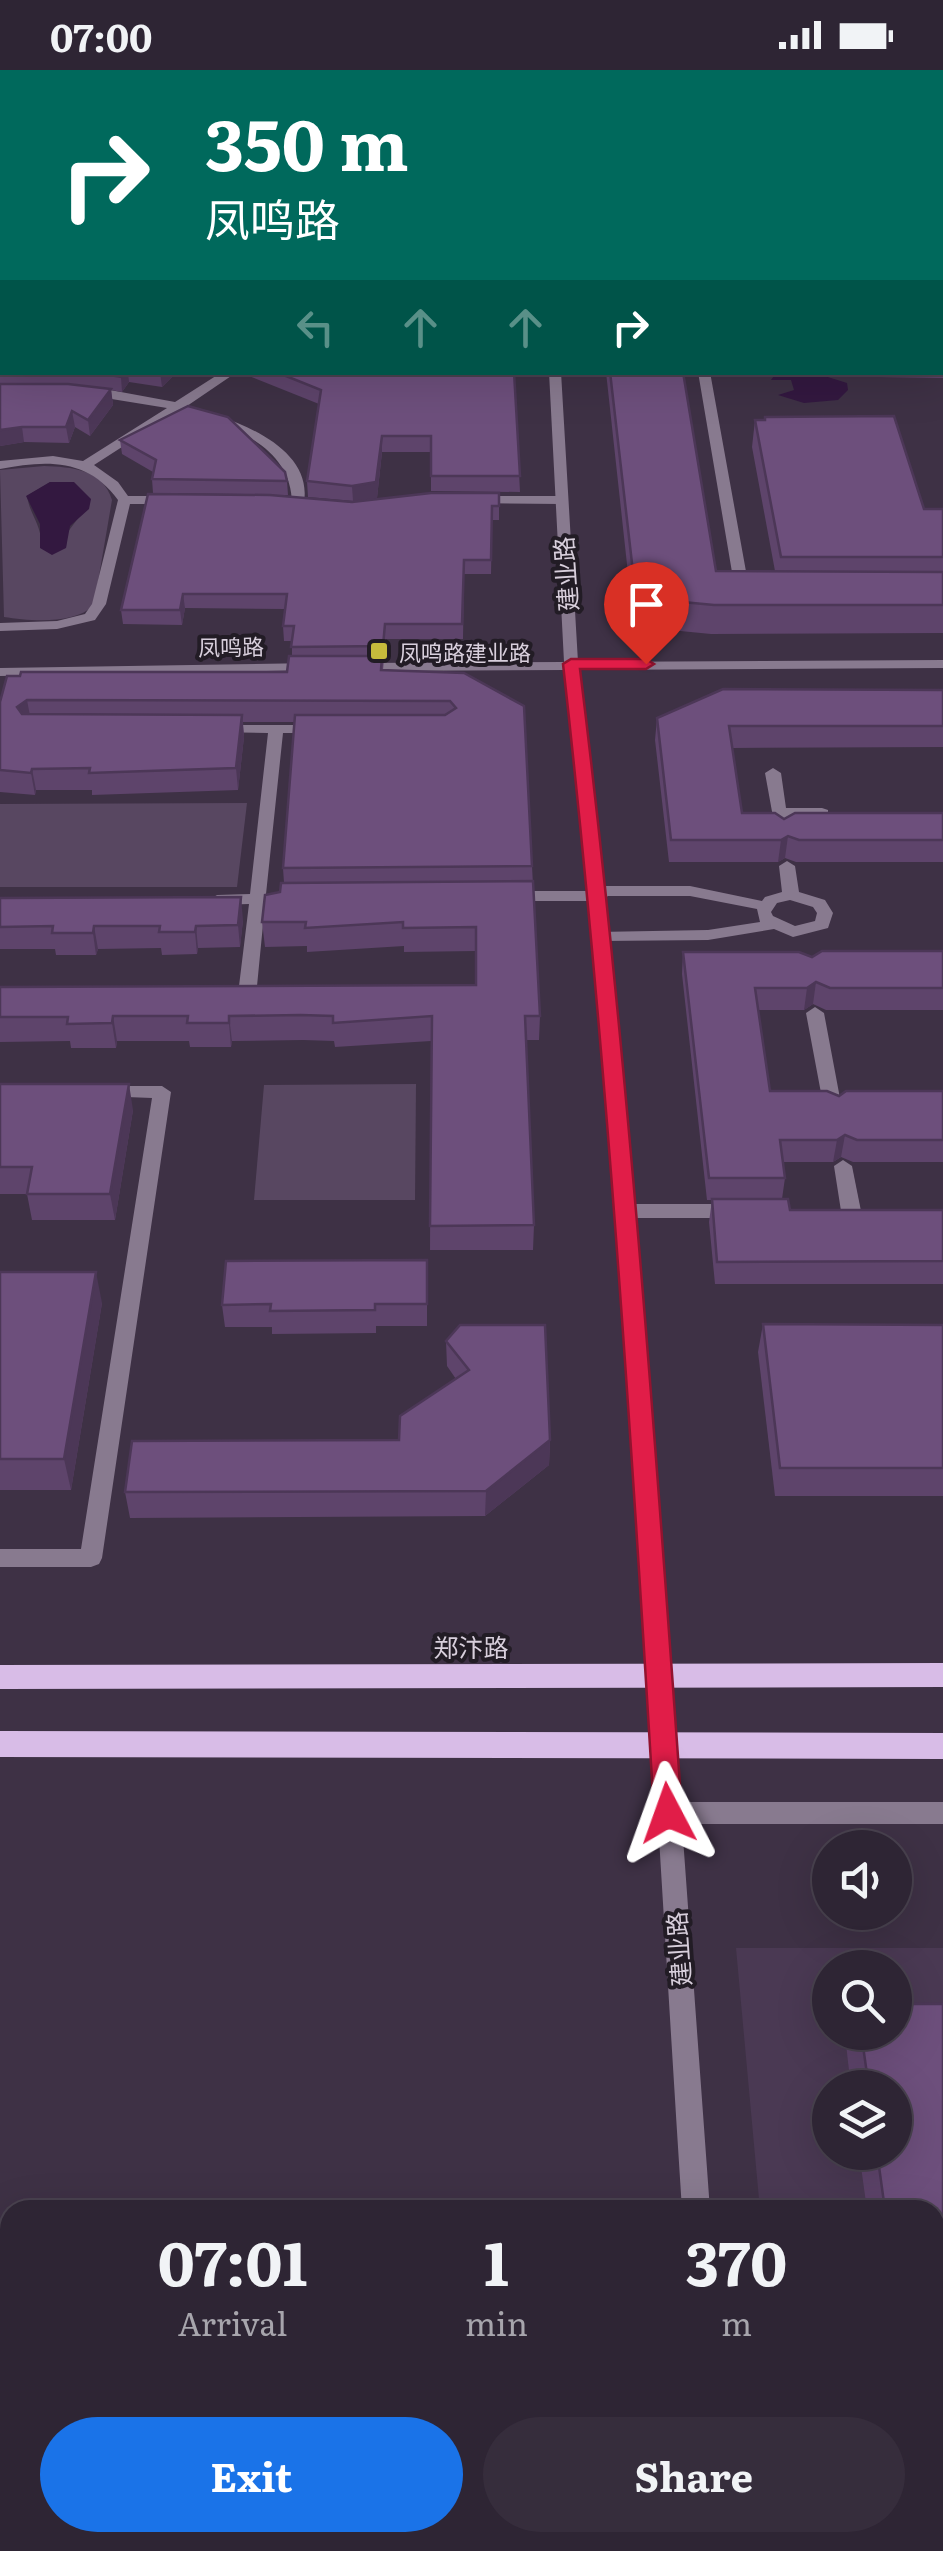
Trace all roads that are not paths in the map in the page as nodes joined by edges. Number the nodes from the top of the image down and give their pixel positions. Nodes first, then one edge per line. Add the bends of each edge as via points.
1 (226, 375) edge
2 (555, 375) edge
3 (705, 375) edge
4 (77, 390) edge
5 (178, 406) junction
6 (85, 464) junction
7 (0, 465) edge
8 (124, 500) junction
9 (180, 500) edge
10 (462, 500) edge
11 (560, 500) junction
12 (315, 506) edge
13 (778, 593) edge
14 (0, 627) edge
15 (571, 664) junction
16 (943, 664) edge
17 (0, 672) edge
18 (200, 729) edge
19 (276, 729) junction
20 (332, 729) edge
21 (773, 773) dead end
22 (779, 813) junction
23 (834, 813) edge
24 (782, 832) edge
25 (786, 866) dead end
26 (600, 893) junction
27 (791, 895) junction
28 (481, 896) edge
29 (308, 897) edge
30 (198, 900) edge
31 (257, 900) junction
32 (765, 906) junction
33 (772, 925) junction
34 (603, 936) junction
35 (248, 986) edge
36 (815, 1013) dead end
37 (90, 1092) edge
38 (832, 1108) edge
39 (844, 1166) dead end
40 (626, 1211) junction
41 (758, 1211) edge
42 (851, 1211) edge
43 (0, 1558) edge
44 (943, 1675) edge
45 (658, 1676) junction
46 (0, 1677) edge
47 (0, 1744) edge
48 (663, 1745) junction
49 (943, 1746) edge
50 (668, 1813) junction
51 (943, 1813) edge
52 (695, 2200) edge

1 - 5 street
2 - 11 street, 建业路
3 - 13 street via 740,578 749,590
4 - 5 street
5 - 6 street
5 - 12 street via 240,429 274,451 295,475 291,503
6 - 7 street
6 - 8 street via 113,479
8 - 9 street
8 - 14 street via 99,604 90,617
10 - 11 street
11 - 15 street, 建业路
15 - 16 street, 凤鸣路
15 - 17 street, 凤鸣路
15 - 26 street, 建业路
18 - 19 street
19 - 20 street
19 - 31 street
21 - 22 street
22 - 23 street
22 - 24 street
25 - 27 street
26 - 28 street
26 - 32 street via 690,891
26 - 34 street, 建业路
27 - 32 street
27 - 33 street via 813,900 825,913 822,924 801,938
29 - 31 street
30 - 31 street
31 - 35 street
32 - 33 street
33 - 34 street via 708,935
34 - 40 street, 建业路
36 - 38 street
37 - 43 street via 162,1092 91,1558
39 - 42 street
40 - 41 street
40 - 45 street, 建业路
44 - 45 main road, 郑汴路
45 - 46 main road, 郑汴路
45 - 48 street, 建业路
47 - 48 main road
48 - 49 main road
48 - 50 street, 建业路
50 - 51 street
50 - 52 street, 建业路

